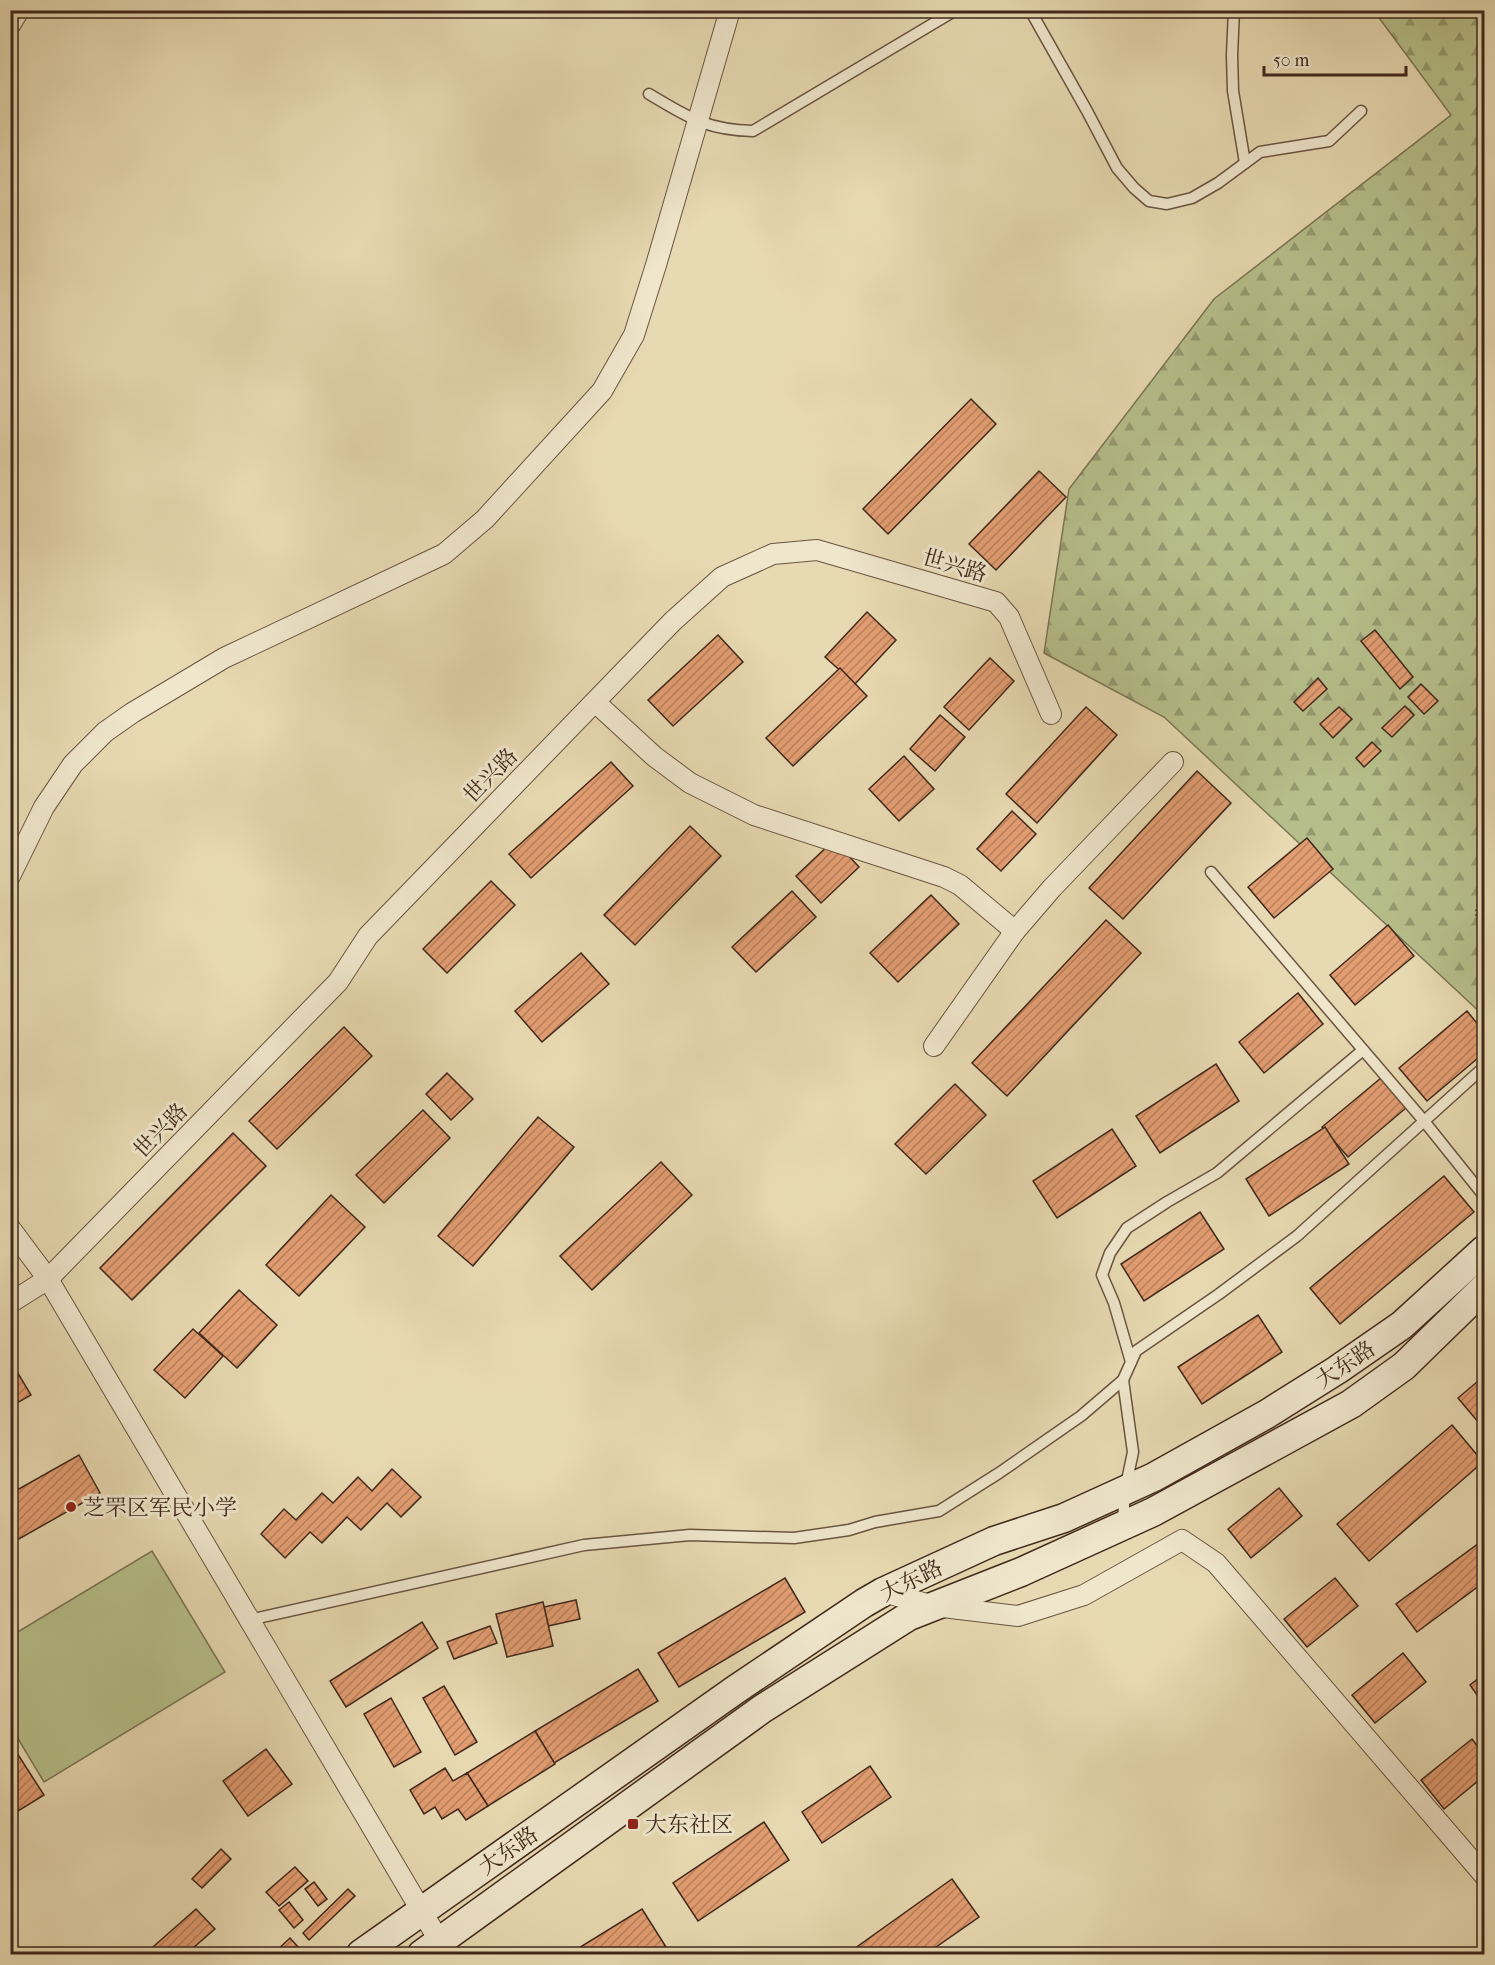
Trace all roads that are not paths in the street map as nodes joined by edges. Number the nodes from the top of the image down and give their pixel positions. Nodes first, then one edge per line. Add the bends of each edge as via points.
1 (19, 10) edge
2 (730, 10) edge
3 (956, 10) edge
4 (1030, 10) edge
5 (1234, 10) edge
6 (10, 25) edge
7 (649, 94) dead end
8 (1361, 111) dead end
9 (698, 122) junction
10 (1245, 163) junction
11 (595, 702) junction
12 (1051, 714) dead end
13 (1173, 762) dead end
14 (1211, 872) dead end
15 (10, 876) edge
16 (1015, 931) junction
17 (934, 1046) dead end
18 (1363, 1050) junction
19 (1485, 1067) edge
20 (1424, 1121) junction
21 (1485, 1196) edge
22 (10, 1228) edge
23 (1485, 1250) edge
24 (48, 1279) junction
25 (1485, 1288) edge
26 (10, 1303) edge
27 (1131, 1362) junction
28 (1123, 1380) junction
29 (1125, 1490) junction
30 (1122, 1526) junction
31 (883, 1592) junction
32 (934, 1606) junction
33 (249, 1620) junction
34 (1485, 1875) edge
35 (436, 1950) edge
36 (361, 1954) edge

1 - 6 street
2 - 9 street
3 - 9 lane via 753,131
4 - 10 lane via 1117,168 1149,201 1167,204 1192,198
5 - 10 lane via 1233,91
7 - 9 lane
8 - 10 lane via 1329,141 1260,152
9 - 15 street via 634,335 602,392 485,519 444,554 224,658 105,732 73,764 44,807
11 - 12 street, 世兴路 via 673,621 722,577 772,554 817,550 996,602 1009,617
11 - 16 street via 690,783 754,815 944,877 960,885
11 - 24 street, 世兴路 via 368,936 338,982
13 - 16 street
14 - 18 lane
16 - 17 street
18 - 20 lane
18 - 27 lane via 1217,1173 1127,1228 1110,1253 1102,1275
19 - 20 lane
20 - 21 lane
20 - 27 lane via 1297,1236 1136,1351
22 - 24 street
23 - 29 street, 大东路 via 1402,1325 1337,1370 1267,1414
24 - 26 street, 世兴路
24 - 33 street
25 - 30 street, 大东路 via 1404,1366 1350,1404
27 - 28 lane
28 - 29 lane via 1133,1452
28 - 33 lane via 1081,1416 939,1511 794,1538 690,1535 584,1545
29 - 30 lane
29 - 31 street, 大东路 via 1064,1518 994,1541
30 - 32 street, 大东路
31 - 32 street
31 - 36 street, 大东路 via 735,1690
32 - 34 street via 1018,1616 1084,1595 1182,1540 1216,1563
32 - 35 street, 大东路 via 909,1616 762,1709
33 - 35 street

